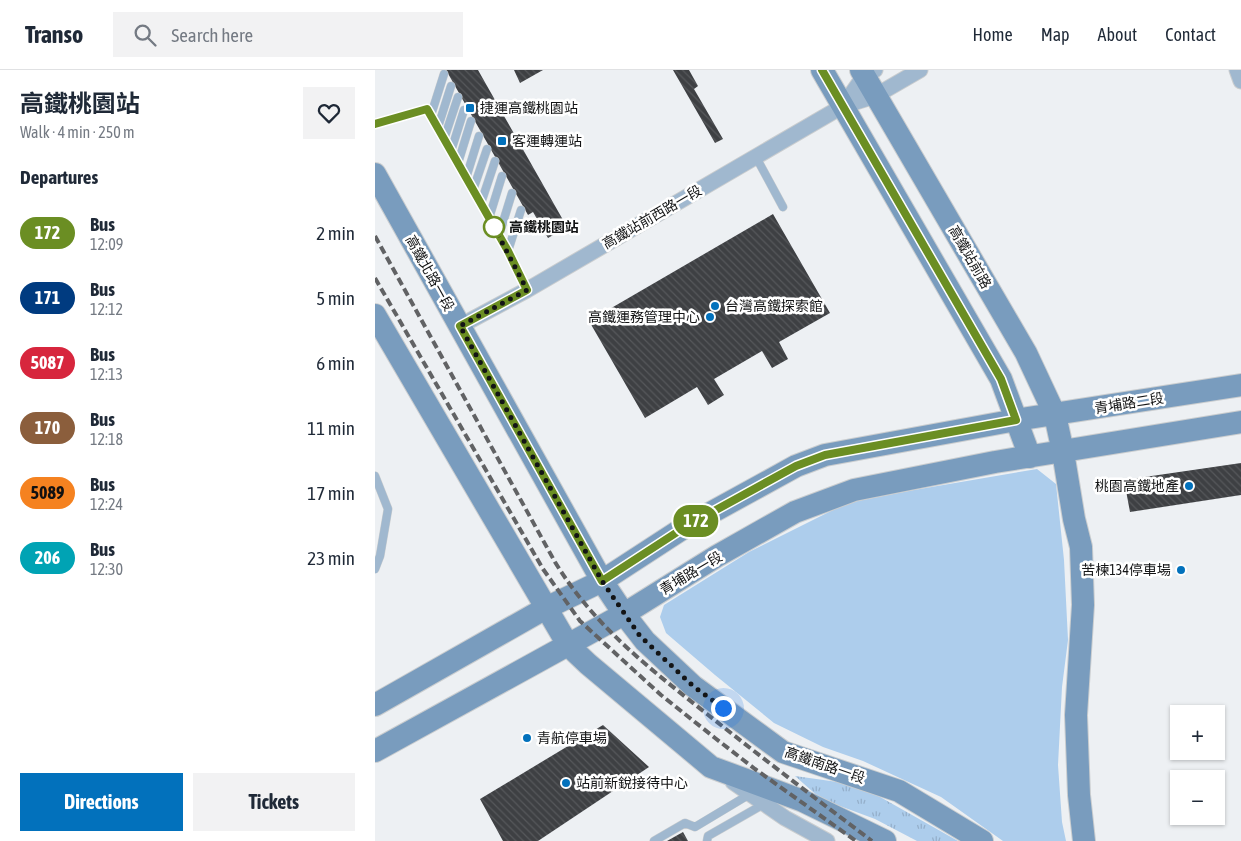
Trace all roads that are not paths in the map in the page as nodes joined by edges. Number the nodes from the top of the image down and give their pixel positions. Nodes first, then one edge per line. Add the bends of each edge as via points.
1 (822, 70) edge
2 (920, 70) edge
3 (1237, 70) edge
4 (444, 74) dead end
5 (869, 78) edge
6 (1241, 81) edge
7 (451, 86) dead end
8 (458, 98) dead end
9 (843, 106) junction
10 (464, 110) dead end
11 (431, 115) junction
12 (471, 121) dead end
13 (375, 124) edge
14 (438, 127) junction
15 (479, 136) dead end
16 (444, 139) junction
17 (487, 149) dead end
18 (451, 151) junction
19 (756, 157) junction
20 (495, 162) dead end
21 (458, 163) junction
22 (375, 174) edge
23 (502, 176) dead end
24 (466, 178) junction
25 (473, 190) junction
26 (512, 193) dead end
27 (481, 203) junction
28 (783, 207) dead end
29 (521, 210) dead end
30 (489, 218) junction
31 (499, 235) junction
32 (508, 251) junction
33 (527, 290) junction
34 (375, 316) edge
35 (460, 326) junction
36 (1241, 385) edge
37 (1055, 415) junction
38 (1016, 420) junction
39 (1241, 422) edge
40 (1063, 452) junction
41 (1030, 457) junction
42 (375, 476) edge
43 (375, 569) edge
44 (602, 581) junction
45 (546, 608) junction
46 (624, 614) junction
47 (568, 645) junction
48 (375, 705) edge
49 (375, 751) edge
50 (711, 767) junction
51 (751, 794) junction
52 (765, 804) junction
53 (654, 841) edge
54 (707, 841) edge
55 (827, 841) edge
56 (885, 841) edge
57 (982, 841) edge
58 (1084, 841) edge

1 - 9 street
2 - 5 street, 高鐵站前西路一段
3 - 6 street
4 - 11 lane
5 - 9 street, 高鐵站前西路一段
5 - 9 street, 高鐵站前西路一段
5 - 37 street, 高鐵站前路 via 1027,353
7 - 14 lane
8 - 16 lane
9 - 19 street, 高鐵站前西路一段
9 - 38 street via 1001,379
10 - 18 lane
11 - 13 lane via 427,109
11 - 14 lane
12 - 21 lane
14 - 16 lane
15 - 24 lane
16 - 18 lane
17 - 25 lane
18 - 21 lane
19 - 28 lane
19 - 33 street, 高鐵站前西路一段
20 - 27 lane
21 - 24 lane
22 - 35 street, 高鐵北路一段
23 - 30 lane
24 - 25 lane
25 - 27 lane
26 - 31 lane
27 - 30 lane
29 - 32 lane
30 - 31 lane
31 - 32 lane
32 - 33 lane
33 - 35 street, 高鐵站前西路一段
34 - 45 street
35 - 44 street, 高鐵北路一段
36 - 37 street, 青埔路二段
37 - 38 street, 青埔路二段
37 - 40 street, 高鐵站前路
38 - 41 street
38 - 44 street via 825,455 796,466 685,527
39 - 40 street
40 - 41 street
40 - 58 street via 1081,547 1084,588 1076,716
41 - 46 street, 青埔路一段 via 853,490 795,512
42 - 43 lane via 388,509
44 - 45 street
44 - 46 street, 高鐵南路一段
45 - 47 street
45 - 48 street
46 - 47 street, 青埔路一段
46 - 57 street, 高鐵南路一段 via 640,636 693,686 783,752 899,791
47 - 49 street, 青埔路一段
47 - 50 street
50 - 51 street
50 - 56 street via 803,801
51 - 52 street
51 - 53 lane via 695,827 685,823
52 - 54 lane via 708,836
52 - 55 street

